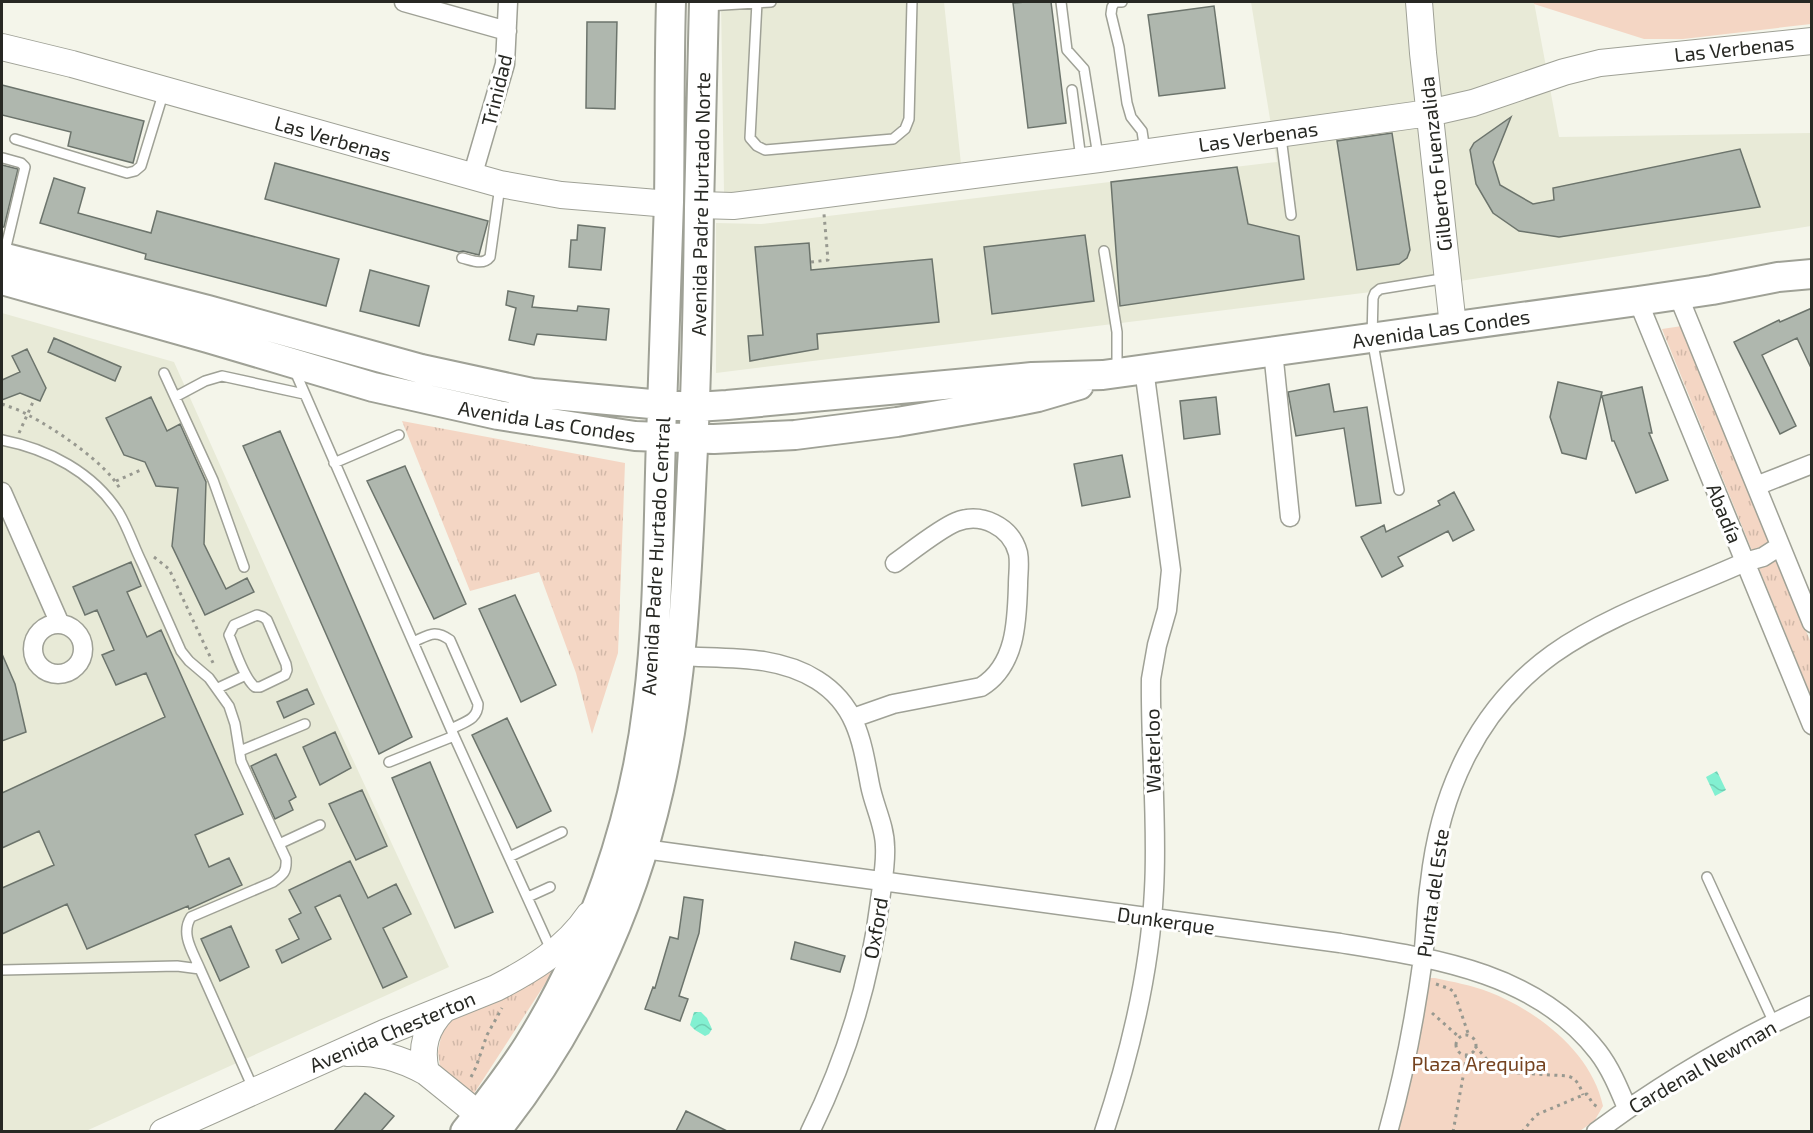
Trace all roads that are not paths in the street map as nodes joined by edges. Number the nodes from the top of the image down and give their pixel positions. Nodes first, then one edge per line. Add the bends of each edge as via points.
1 (404, 2) edge
2 (508, 2) edge
3 (670, 2) edge
4 (771, 2) edge
5 (912, 2) edge
6 (1062, 2) edge
7 (1122, 2) edge
8 (1419, 2) edge
9 (757, 3) edge
10 (704, 4) edge
11 (507, 31) junction
12 (1812, 41) edge
13 (2, 47) edge
14 (1072, 90) dead end
15 (164, 91) junction
16 (1430, 113) junction
17 (1281, 133) junction
18 (15, 139) dead end
19 (1145, 152) junction
20 (3, 158) dead end
21 (1090, 159) junction
22 (472, 177) junction
23 (500, 184) junction
24 (669, 204) junction
25 (699, 205) junction
26 (1291, 215) dead end
27 (1104, 251) dead end
28 (462, 258) dead end
29 (2, 265) edge
30 (1812, 265) edge
31 (1812, 274) edge
32 (1778, 277) junction
33 (1447, 278) junction
34 (1678, 295) junction
35 (1638, 301) junction
36 (1453, 326) junction
37 (1372, 338) junction
38 (1273, 351) junction
39 (292, 364) junction
40 (1121, 372) junction
41 (164, 373) dead end
42 (304, 394) junction
43 (175, 397) junction
44 (662, 405) junction
45 (696, 406) junction
46 (399, 435) dead end
47 (661, 436) junction
48 (694, 439) junction
49 (2, 440) edge
50 (334, 463) junction
51 (1812, 464) edge
52 (1756, 486) junction
53 (1399, 490) dead end
54 (2, 492) edge
55 (1290, 517) dead end
56 (1780, 546) junction
57 (1745, 562) junction
58 (895, 563) dead end
59 (244, 567) dead end
60 (1812, 623) edge
61 (60, 624) junction
62 (413, 642) junction
63 (679, 656) junction
64 (246, 675) junction
65 (218, 688) junction
66 (853, 718) junction
67 (305, 724) dead end
68 (1812, 725) edge
69 (453, 732) junction
70 (240, 751) junction
71 (389, 762) dead end
72 (320, 825) dead end
73 (562, 832) dead end
74 (279, 844) junction
75 (644, 849) junction
76 (509, 857) junction
77 (1707, 877) dead end
78 (883, 881) junction
79 (550, 887) dead end
80 (528, 897) junction
81 (598, 900) junction
82 (1152, 918) junction
83 (553, 953) junction
84 (1423, 957) junction
85 (200, 969) junction
86 (2, 970) edge
87 (1812, 1005) edge
88 (444, 1010) junction
89 (1774, 1023) junction
90 (332, 1056) junction
91 (426, 1072) junction
92 (254, 1090) junction
93 (1625, 1103) junction
94 (487, 1128) edge
95 (163, 1131) edge
96 (810, 1131) edge
97 (1104, 1131) edge
98 (1388, 1131) edge
99 (1596, 1131) edge

1 - 11 street
2 - 11 street, Trinidad
3 - 24 main road, Avenida Padre Hurtado Norte
4 - 9 lane
5 - 9 lane via 909,118 905,129 893,139 765,150 750,138
6 - 21 lane via 1066,50 1084,69
7 - 19 lane via 1115,2 1111,14 1127,103 1131,117 1142,131
8 - 16 street, Gilberto Fuenzalida
9 - 10 lane
10 - 25 main road, Avenida Padre Hurtado Norte
11 - 22 street, Trinidad via 505,64
12 - 16 street, Las Verbenas via 1600,63
13 - 15 street, Las Verbenas
14 - 21 lane
15 - 18 lane via 141,166 132,173
15 - 22 street, Las Verbenas
16 - 17 street, Las Verbenas
16 - 33 street, Gilberto Fuenzalida
17 - 19 street, Las Verbenas
17 - 26 lane
19 - 21 street, Las Verbenas
20 - 29 lane via 25,167
21 - 25 street, Las Verbenas via 733,206
22 - 23 street, Las Verbenas
23 - 24 street, Las Verbenas via 561,195
23 - 28 lane via 487,261
24 - 44 main road, Avenida Padre Hurtado Norte
25 - 45 main road, Avenida Padre Hurtado Norte
27 - 40 lane
29 - 39 main road, Avenida Las Condes
29 - 44 main road, Avenida Las Condes via 208,310 421,369 532,393
30 - 32 main road, Avenida Las Condes
31 - 32 main road, Avenida Las Condes
32 - 34 main road, Avenida Las Condes
33 - 36 street, Gilberto Fuenzalida
33 - 37 lane via 1380,289 1373,298
34 - 35 main road, Avenida Las Condes
34 - 52 street, Abadía
35 - 36 main road, Avenida Las Condes
35 - 57 street, Abadía
36 - 37 main road, Avenida Las Condes
37 - 38 main road, Avenida Las Condes
37 - 53 lane
38 - 40 main road, Avenida Las Condes
38 - 55 street
39 - 42 lane
39 - 47 main road, Avenida Las Condes via 498,415 625,435
40 - 45 main road, Avenida Las Condes
40 - 48 main road, Avenida Las Condes via 1038,397 897,422 795,435
40 - 82 street, Waterloo via 1171,570 1152,679
41 - 43 lane
42 - 43 lane via 222,376
42 - 50 lane
43 - 59 lane via 213,480
44 - 45 main road, Avenida Las Condes
44 - 47 main road, Avenida Padre Hurtado Central
45 - 48 main road, Avenida Padre Hurtado Central
46 - 50 lane
47 - 48 main road, Avenida Las Condes
47 - 81 main road, Avenida Padre Hurtado Central via 657,585 648,705 627,814
48 - 63 main road, Avenida Padre Hurtado Central
49 - 65 lane via 51,455 97,486 120,514 182,651
50 - 62 lane
51 - 52 street
52 - 56 street, Abadía
54 - 61 street
56 - 57 street, Punta del Este
56 - 60 street, Abadía
57 - 68 street, Abadía
57 - 84 street, Punta del Este via 1577,638 1530,672 1497,705 1461,766 1443,816 1430,881
58 - 66 street via 956,522 984,519 999,526 1014,543 1019,561 1013,638 1001,670 981,687 911,700
61 - 61 street via 44,628 37,635 32,666 60,674 75,667 83,650 81,641 71,628
62 - 69 lane
62 - 69 lane via 436,633 450,640 477,704 475,716
63 - 66 street, Oxford via 788,666 832,691
63 - 75 main road, Avenida Padre Hurtado Central via 666,756
64 - 64 lane via 252,685 260,687 285,675 287,670 267,620 257,615 234,625 229,635
64 - 65 lane
65 - 70 lane via 229,706
66 - 78 street, Oxford via 885,838
67 - 70 lane
69 - 71 lane
69 - 76 lane
70 - 74 lane
72 - 74 lane
73 - 76 lane
74 - 85 lane via 286,859 284,875 191,917 187,923 185,934
75 - 78 street, Dunkerque
75 - 94 main road, Avenida Padre Hurtado Central via 616,925 562,1036 539,1072
76 - 80 lane
77 - 89 lane
78 - 82 street, Dunkerque
78 - 96 street, Oxford via 871,958 856,1014 838,1070
79 - 80 lane
80 - 83 lane
81 - 83 street, Avenida Chesterton via 572,936
81 - 94 main road, Avenida Padre Hurtado Central via 572,966 515,1066
82 - 84 street, Dunkerque
82 - 97 street, Waterloo via 1134,1024
83 - 88 street, Avenida Chesterton via 516,978
84 - 93 street, Dunkerque via 1497,978 1552,1008 1599,1053
84 - 98 street, Punta del Este
85 - 86 lane via 177,966
85 - 92 lane
87 - 89 street, Cardenal Newman
88 - 90 street, Avenida Chesterton
88 - 91 street via 427,1033 423,1052
89 - 93 street, Cardenal Newman
90 - 91 street via 380,1054
90 - 92 street, Avenida Chesterton
91 - 94 street
92 - 95 street, Avenida Chesterton
93 - 99 street, Cardenal Newman

